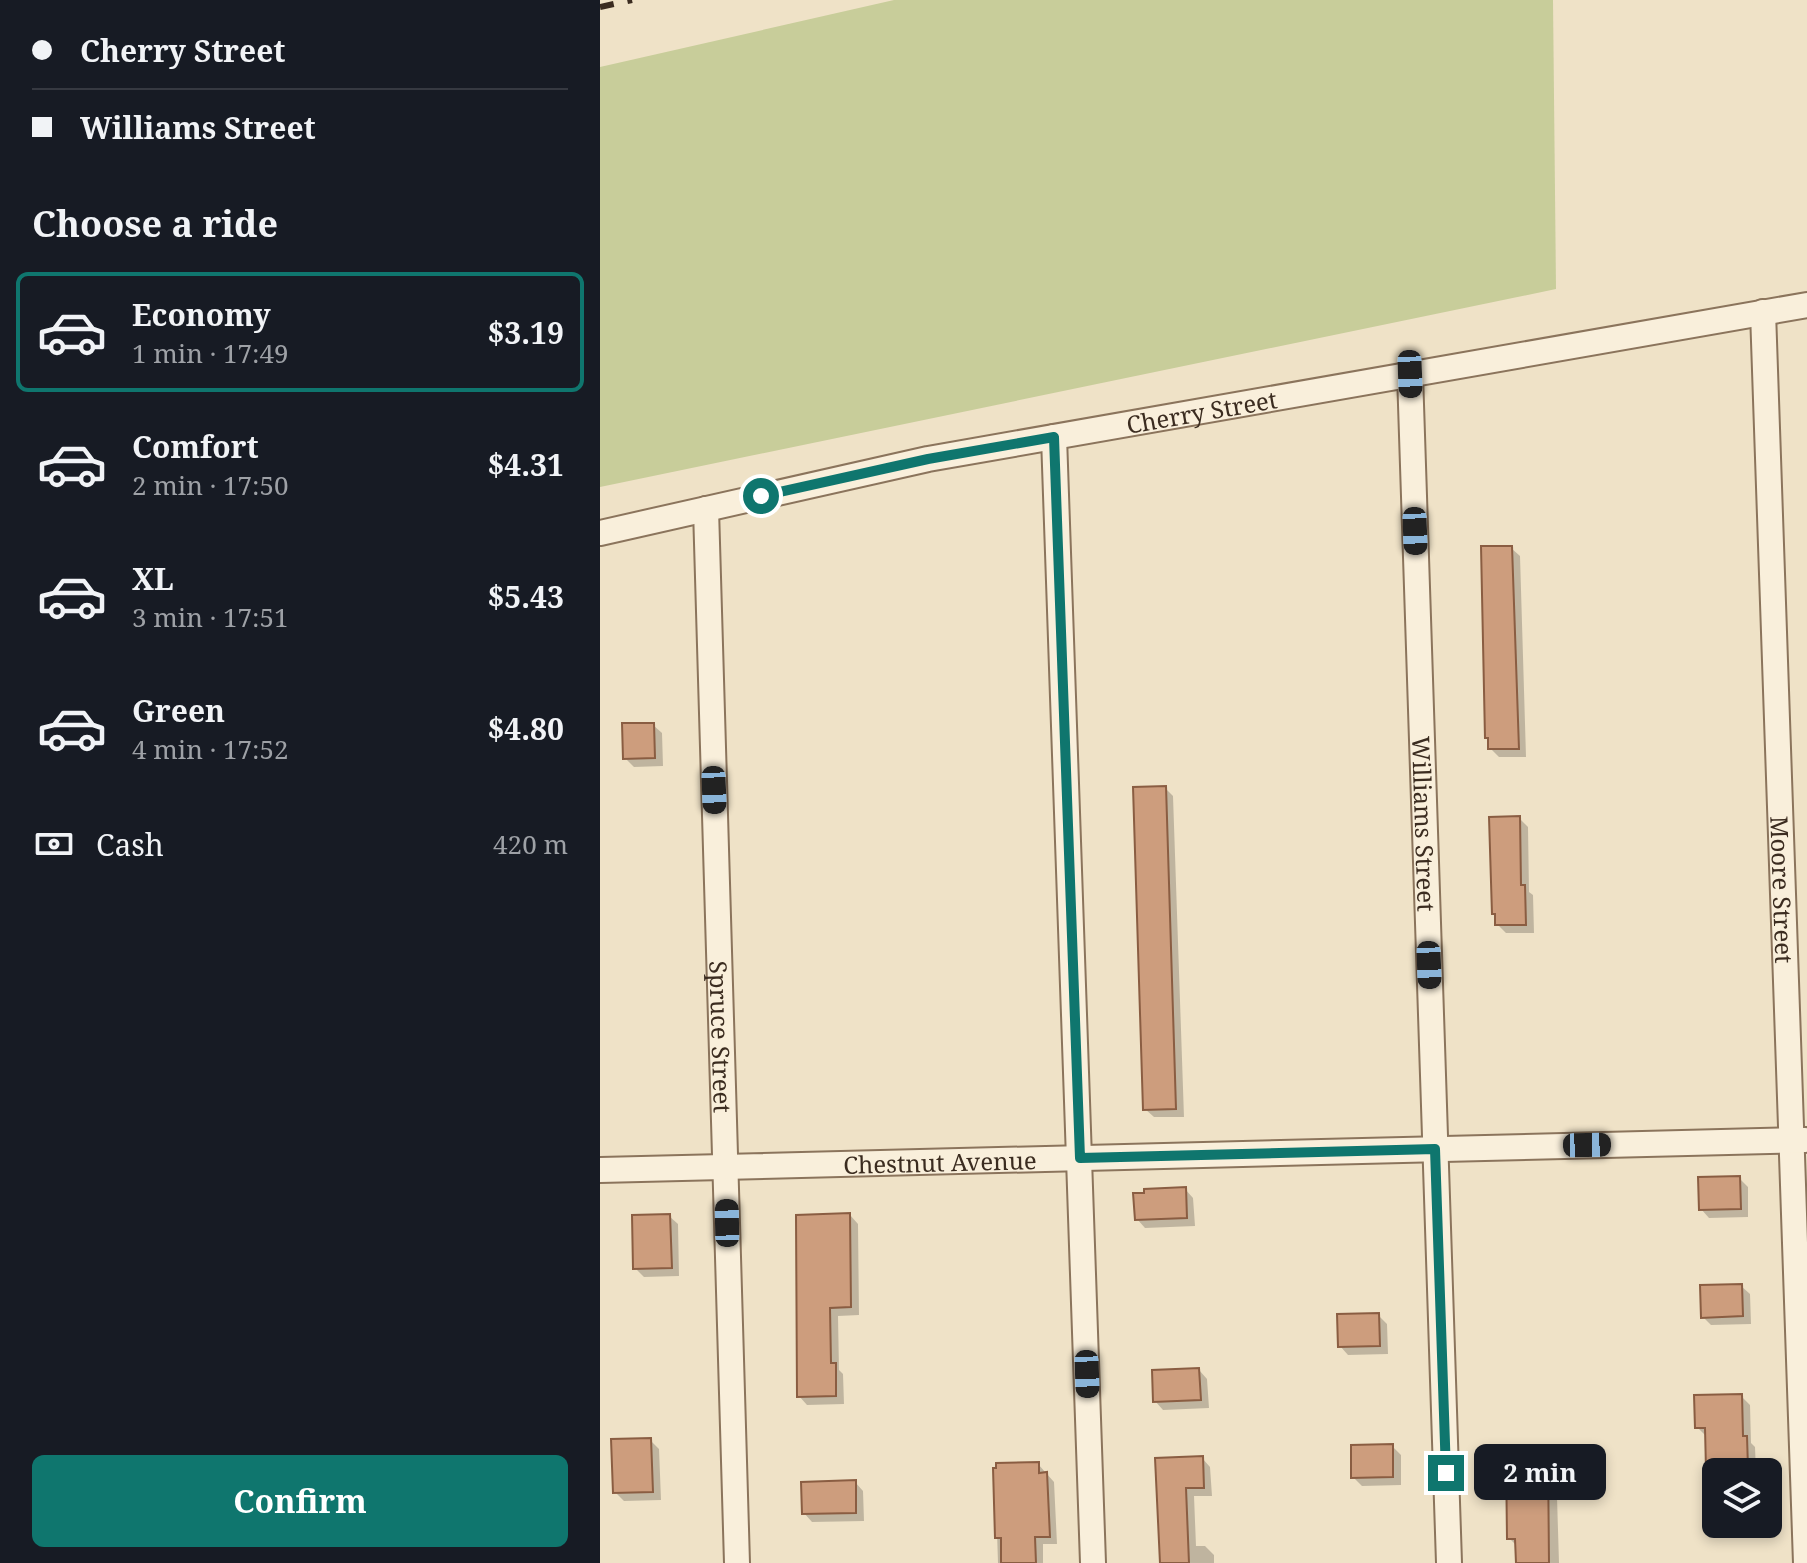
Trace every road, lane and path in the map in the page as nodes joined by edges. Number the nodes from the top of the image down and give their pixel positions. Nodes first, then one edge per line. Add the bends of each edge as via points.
1 (1807, 305) edge
2 (1763, 312) junction
3 (1410, 374) junction
4 (1054, 437) junction
5 (706, 509) junction
6 (600, 533) edge
7 (1799, 1140) edge
8 (1435, 1149) junction
9 (1080, 1158) junction
10 (725, 1167) junction
11 (600, 1170) edge
12 (737, 1563) edge
13 (1093, 1563) edge
14 (1449, 1563) edge
15 (1806, 1563) edge

1 - 2 street, Cherry Street
2 - 3 street, Cherry Street
2 - 7 street, Moore Street
3 - 4 street, Cherry Street
3 - 8 street, Williams Street
4 - 5 street, Cherry Street
4 - 9 street
5 - 6 street, Cherry Street
5 - 10 street, Spruce Street
7 - 8 street, Chestnut Avenue
7 - 15 street, Moore Street
8 - 9 street, Chestnut Avenue
8 - 14 street, Williams Street
9 - 10 street, Chestnut Avenue
9 - 13 street
10 - 11 street, Chestnut Avenue
10 - 12 street, Spruce Street

